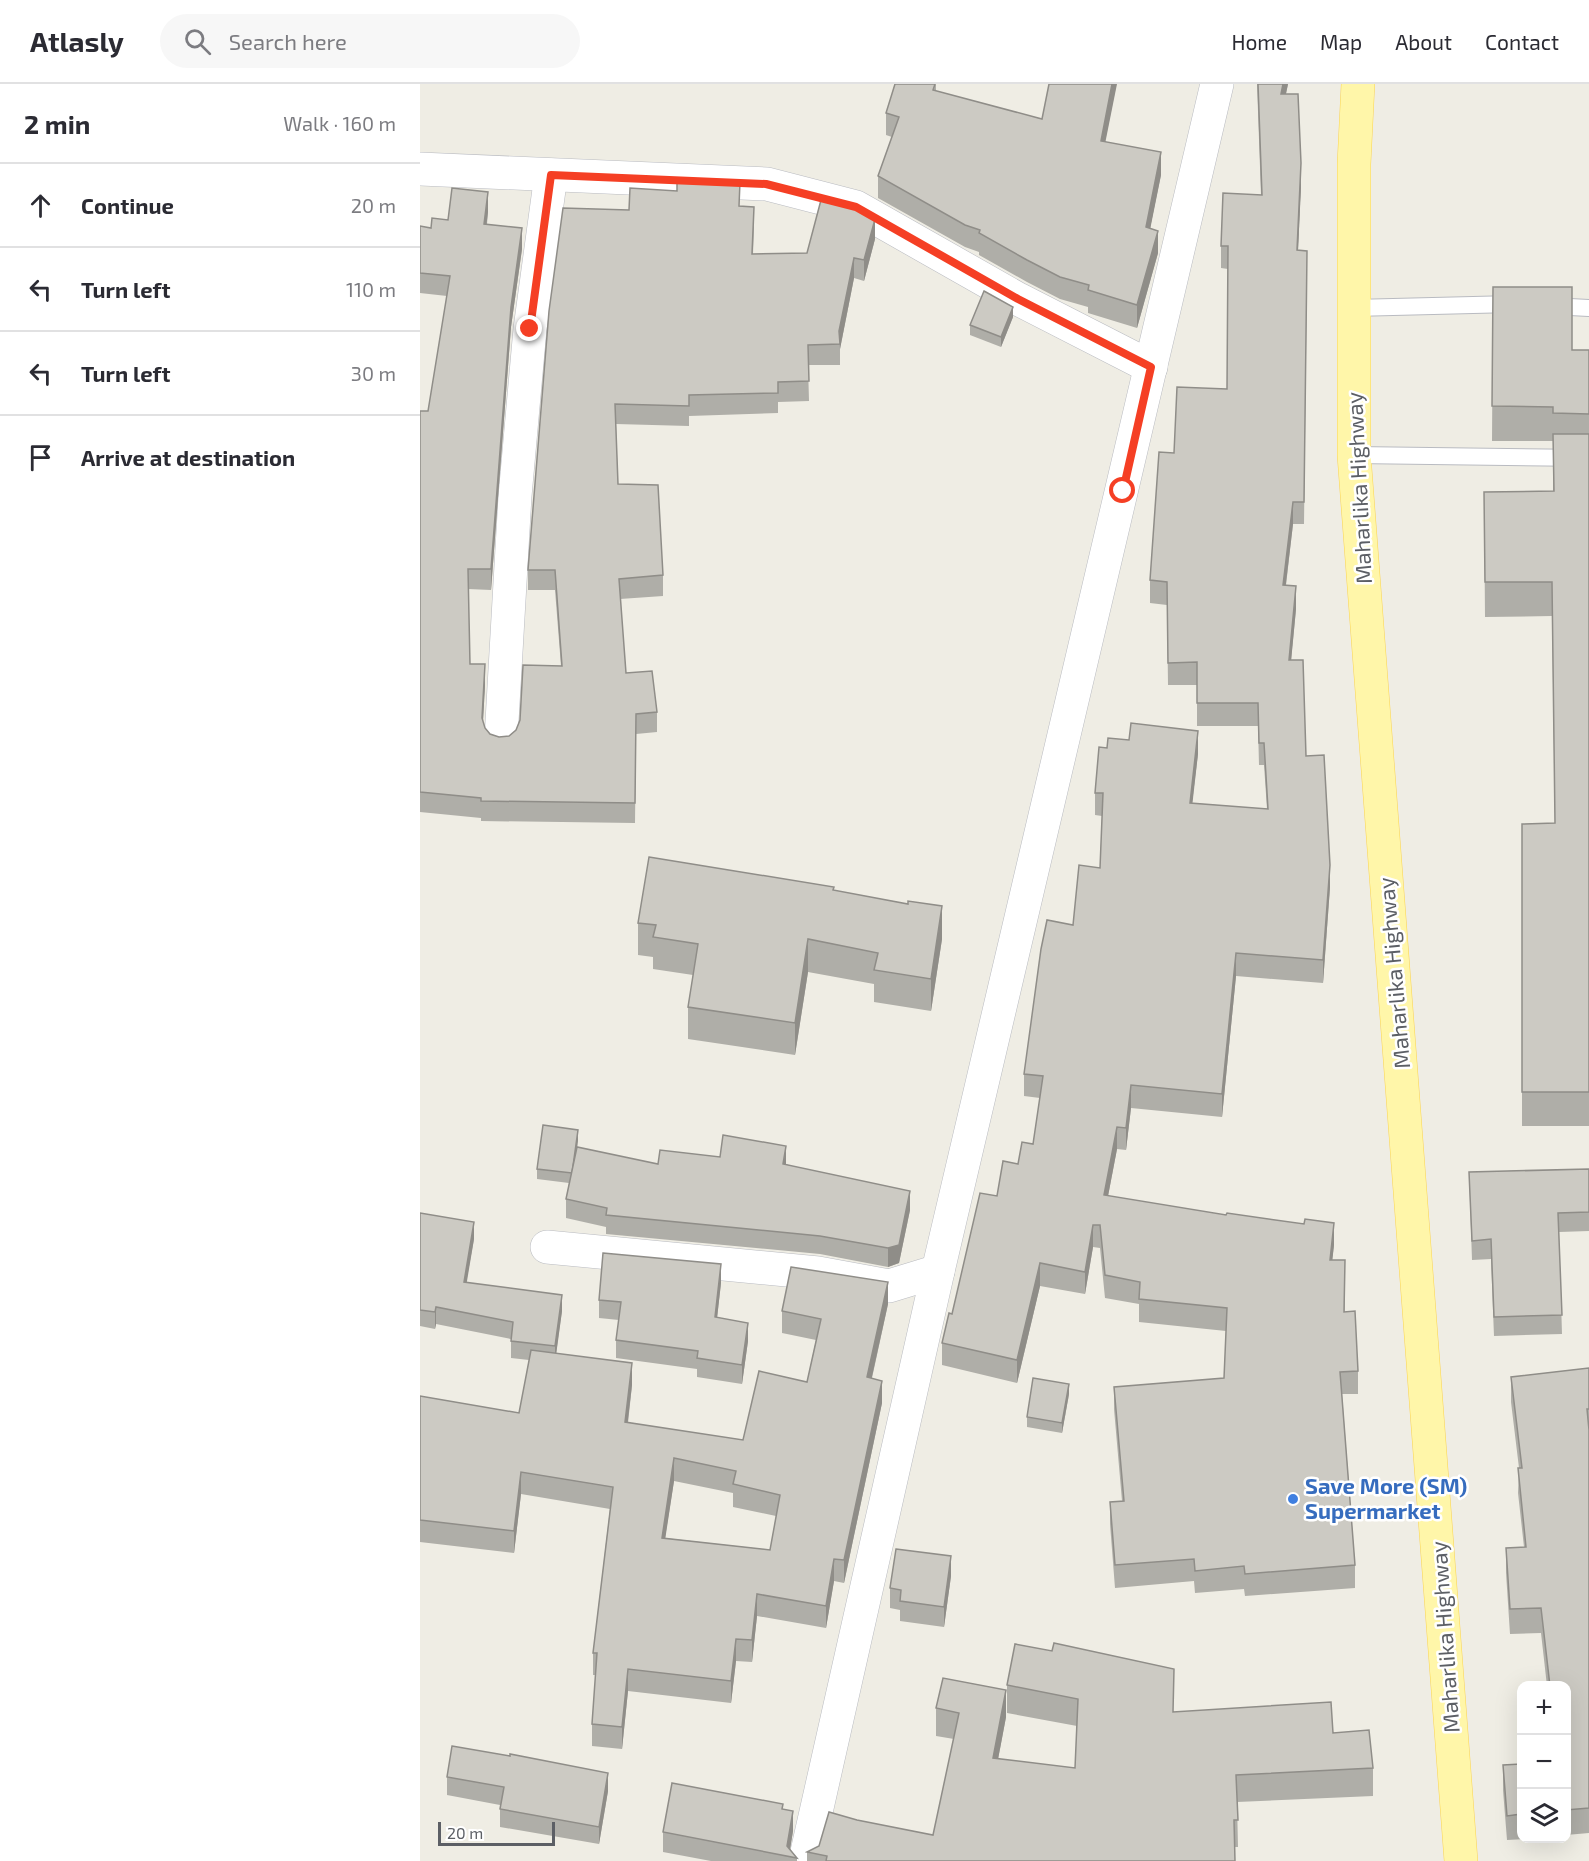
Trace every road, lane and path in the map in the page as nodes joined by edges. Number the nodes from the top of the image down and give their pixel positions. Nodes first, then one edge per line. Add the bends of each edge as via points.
1 (1217, 84) edge
2 (1358, 84) edge
3 (420, 169) edge
4 (551, 175) junction
5 (1353, 308) junction
6 (1589, 308) edge
7 (1151, 367) junction
8 (1354, 455) junction
9 (1589, 458) edge
10 (501, 739) edge
11 (547, 1247) dead end
12 (938, 1271) junction
13 (805, 1861) edge
14 (1461, 1861) edge

1 - 7 street
2 - 5 main road, Maharlika Highway via 1353,164
3 - 4 street
4 - 7 street via 766,184 856,207 1018,299
4 - 10 street via 530,329 515,496
5 - 6 lane via 1508,304
5 - 8 main road, Maharlika Highway
7 - 12 street
8 - 9 lane
8 - 14 main road, Maharlika Highway
11 - 12 street via 818,1273 889,1286
12 - 13 street

